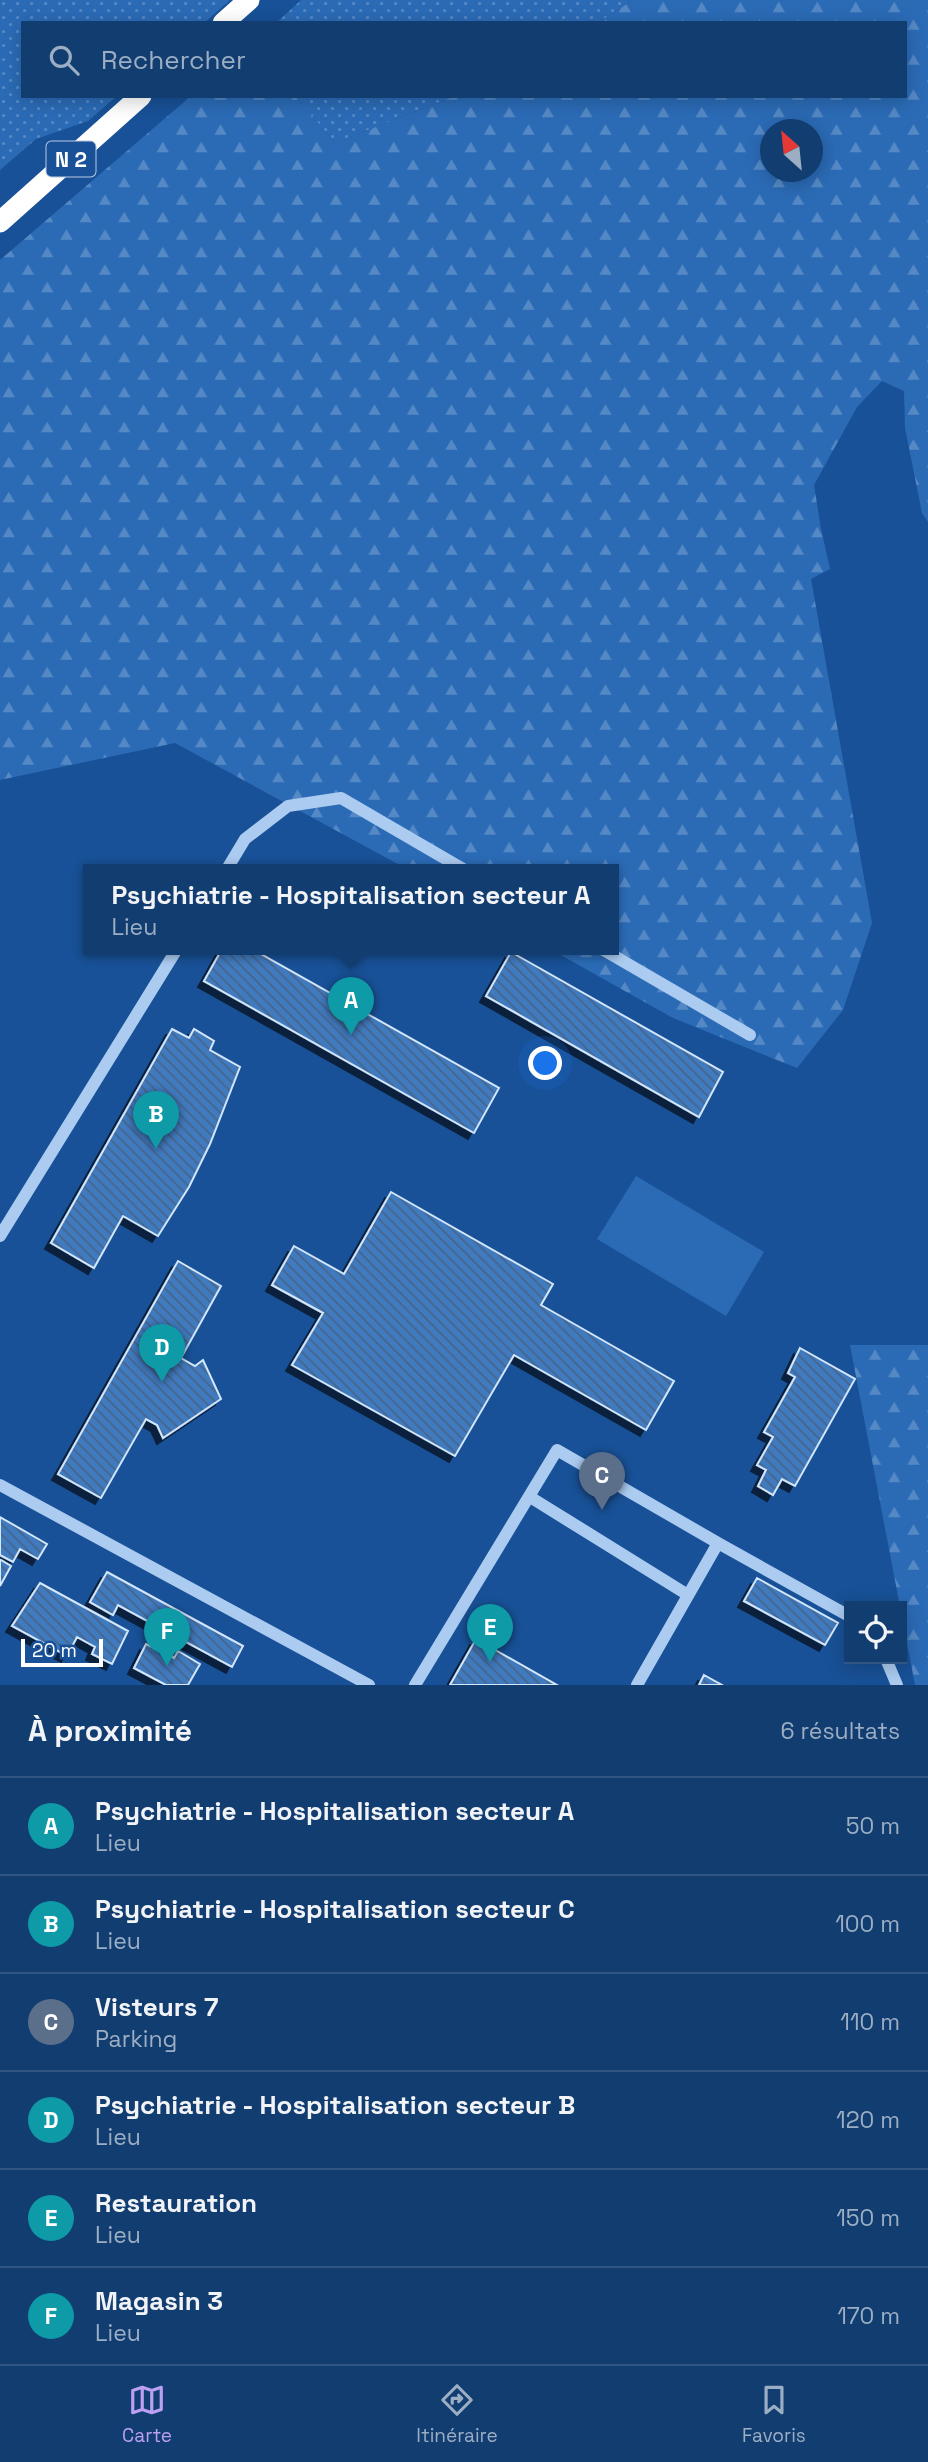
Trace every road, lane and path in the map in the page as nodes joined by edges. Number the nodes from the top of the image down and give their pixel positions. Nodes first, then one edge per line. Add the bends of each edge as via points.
1 (249, 0) edge
2 (225, 21) edge
3 (139, 98) edge
4 (0, 222) edge
5 (230, 864) edge
6 (454, 864) edge
7 (173, 955) edge
8 (612, 955) edge
9 (750, 1035) dead end
10 (0, 1236) edge
11 (0, 1485) edge
12 (530, 1497) junction
13 (718, 1543) junction
14 (688, 1595) junction
15 (844, 1612) edge
16 (888, 1664) edge
17 (369, 1685) edge
18 (415, 1685) edge
19 (637, 1685) edge
20 (897, 1685) edge

1 - 2 highway
3 - 4 highway, N 2
5 - 6 lane via 246,839 288,806 341,798
7 - 10 lane
8 - 9 lane
11 - 17 lane
12 - 13 lane via 557,1450
12 - 14 lane
12 - 18 lane
13 - 14 lane
13 - 15 lane
14 - 19 lane
16 - 20 lane

